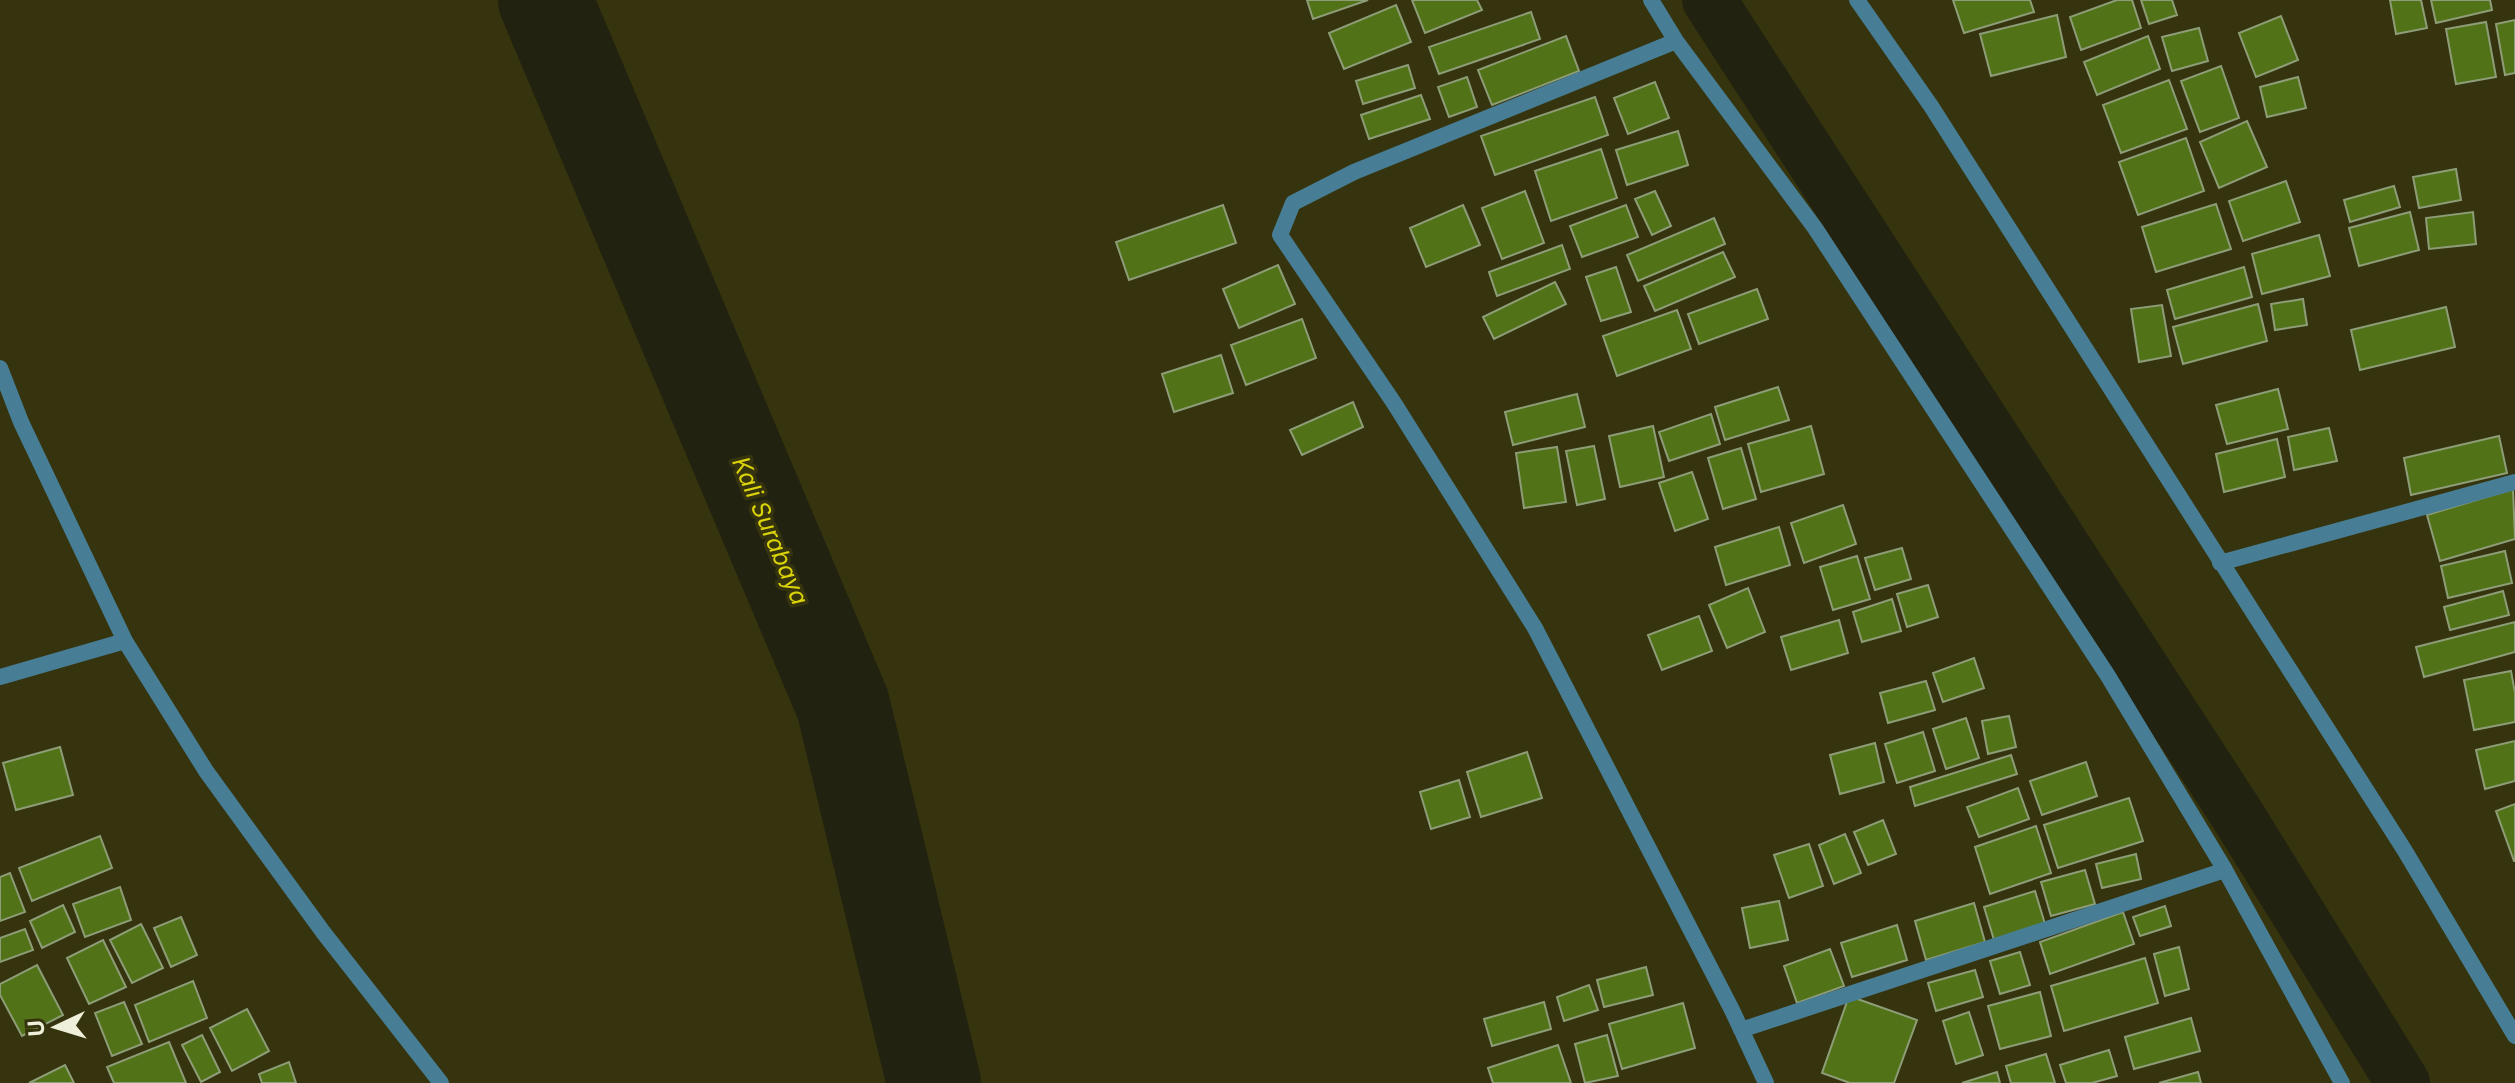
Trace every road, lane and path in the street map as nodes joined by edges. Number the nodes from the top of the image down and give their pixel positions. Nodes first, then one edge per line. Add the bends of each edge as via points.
1 (1651, 0) edge
2 (1857, 0) edge
3 (1676, 41) junction
4 (0, 368) edge
5 (2515, 482) edge
6 (2220, 563) junction
7 (125, 641) junction
8 (0, 677) edge
9 (2225, 870) junction
10 (1741, 1030) junction
11 (2515, 1036) edge
12 (441, 1083) edge
13 (1766, 1083) edge
14 (2342, 1083) edge

1 - 3 street
2 - 6 street via 1931,106
3 - 9 street via 1815,228 2108,676
3 - 10 street via 1354,172 1293,203 1280,235 1394,403 1535,628
4 - 7 street
5 - 6 street
6 - 11 street via 2405,851
7 - 8 street
7 - 12 street via 206,771
9 - 10 street
9 - 14 street
10 - 13 street

